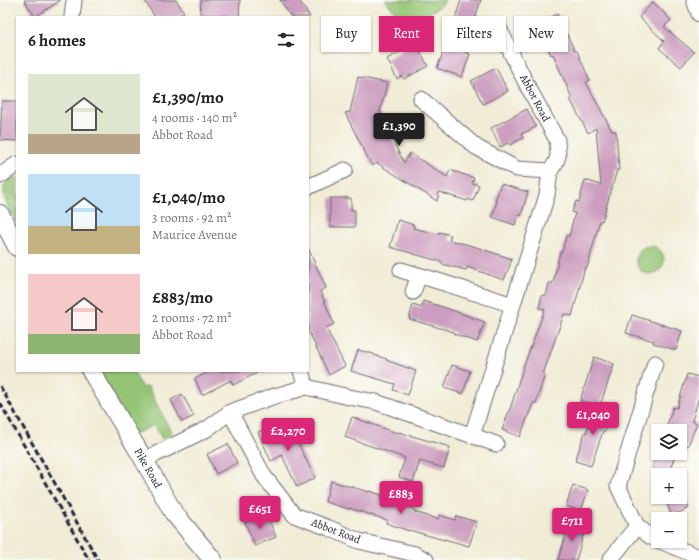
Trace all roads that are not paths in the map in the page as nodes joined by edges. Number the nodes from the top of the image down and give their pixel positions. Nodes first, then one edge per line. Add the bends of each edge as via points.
1 (74, 0) edge
2 (694, 0) edge
3 (699, 14) edge
4 (72, 16) edge
5 (506, 42) edge
6 (421, 99) dead end
7 (16, 165) edge
8 (345, 170) dead end
9 (550, 171) junction
10 (0, 176) edge
11 (309, 187) edge
12 (0, 214) edge
13 (16, 245) edge
14 (401, 270) dead end
15 (418, 276) junction
16 (414, 292) dead end
17 (513, 305) junction
18 (655, 363) dead end
19 (92, 372) edge
20 (301, 372) edge
21 (306, 387) junction
22 (230, 412) junction
23 (472, 436) junction
24 (496, 444) dead end
25 (144, 460) junction
26 (637, 526) junction
27 (651, 537) edge
28 (676, 548) edge
29 (699, 557) edge
30 (213, 560) edge
31 (426, 560) edge
32 (610, 560) edge

1 - 4 street
2 - 3 street
5 - 9 street, Abbot Road via 557,140 558,156
6 - 9 street via 476,147 517,169
7 - 10 street
8 - 11 street
9 - 17 street, Abbot Road via 547,195
12 - 13 street
14 - 15 street
15 - 16 street
15 - 17 street
17 - 23 street, Abbot Road
18 - 26 street via 618,486
19 - 25 street, Pike Road
20 - 21 street
21 - 22 street
21 - 23 street via 376,402
22 - 25 street via 207,429
22 - 31 street, Abbot Road via 264,476 294,515 359,541 414,554
23 - 24 street
25 - 30 street, Pike Road via 173,512
26 - 27 street
26 - 32 street
28 - 29 street

